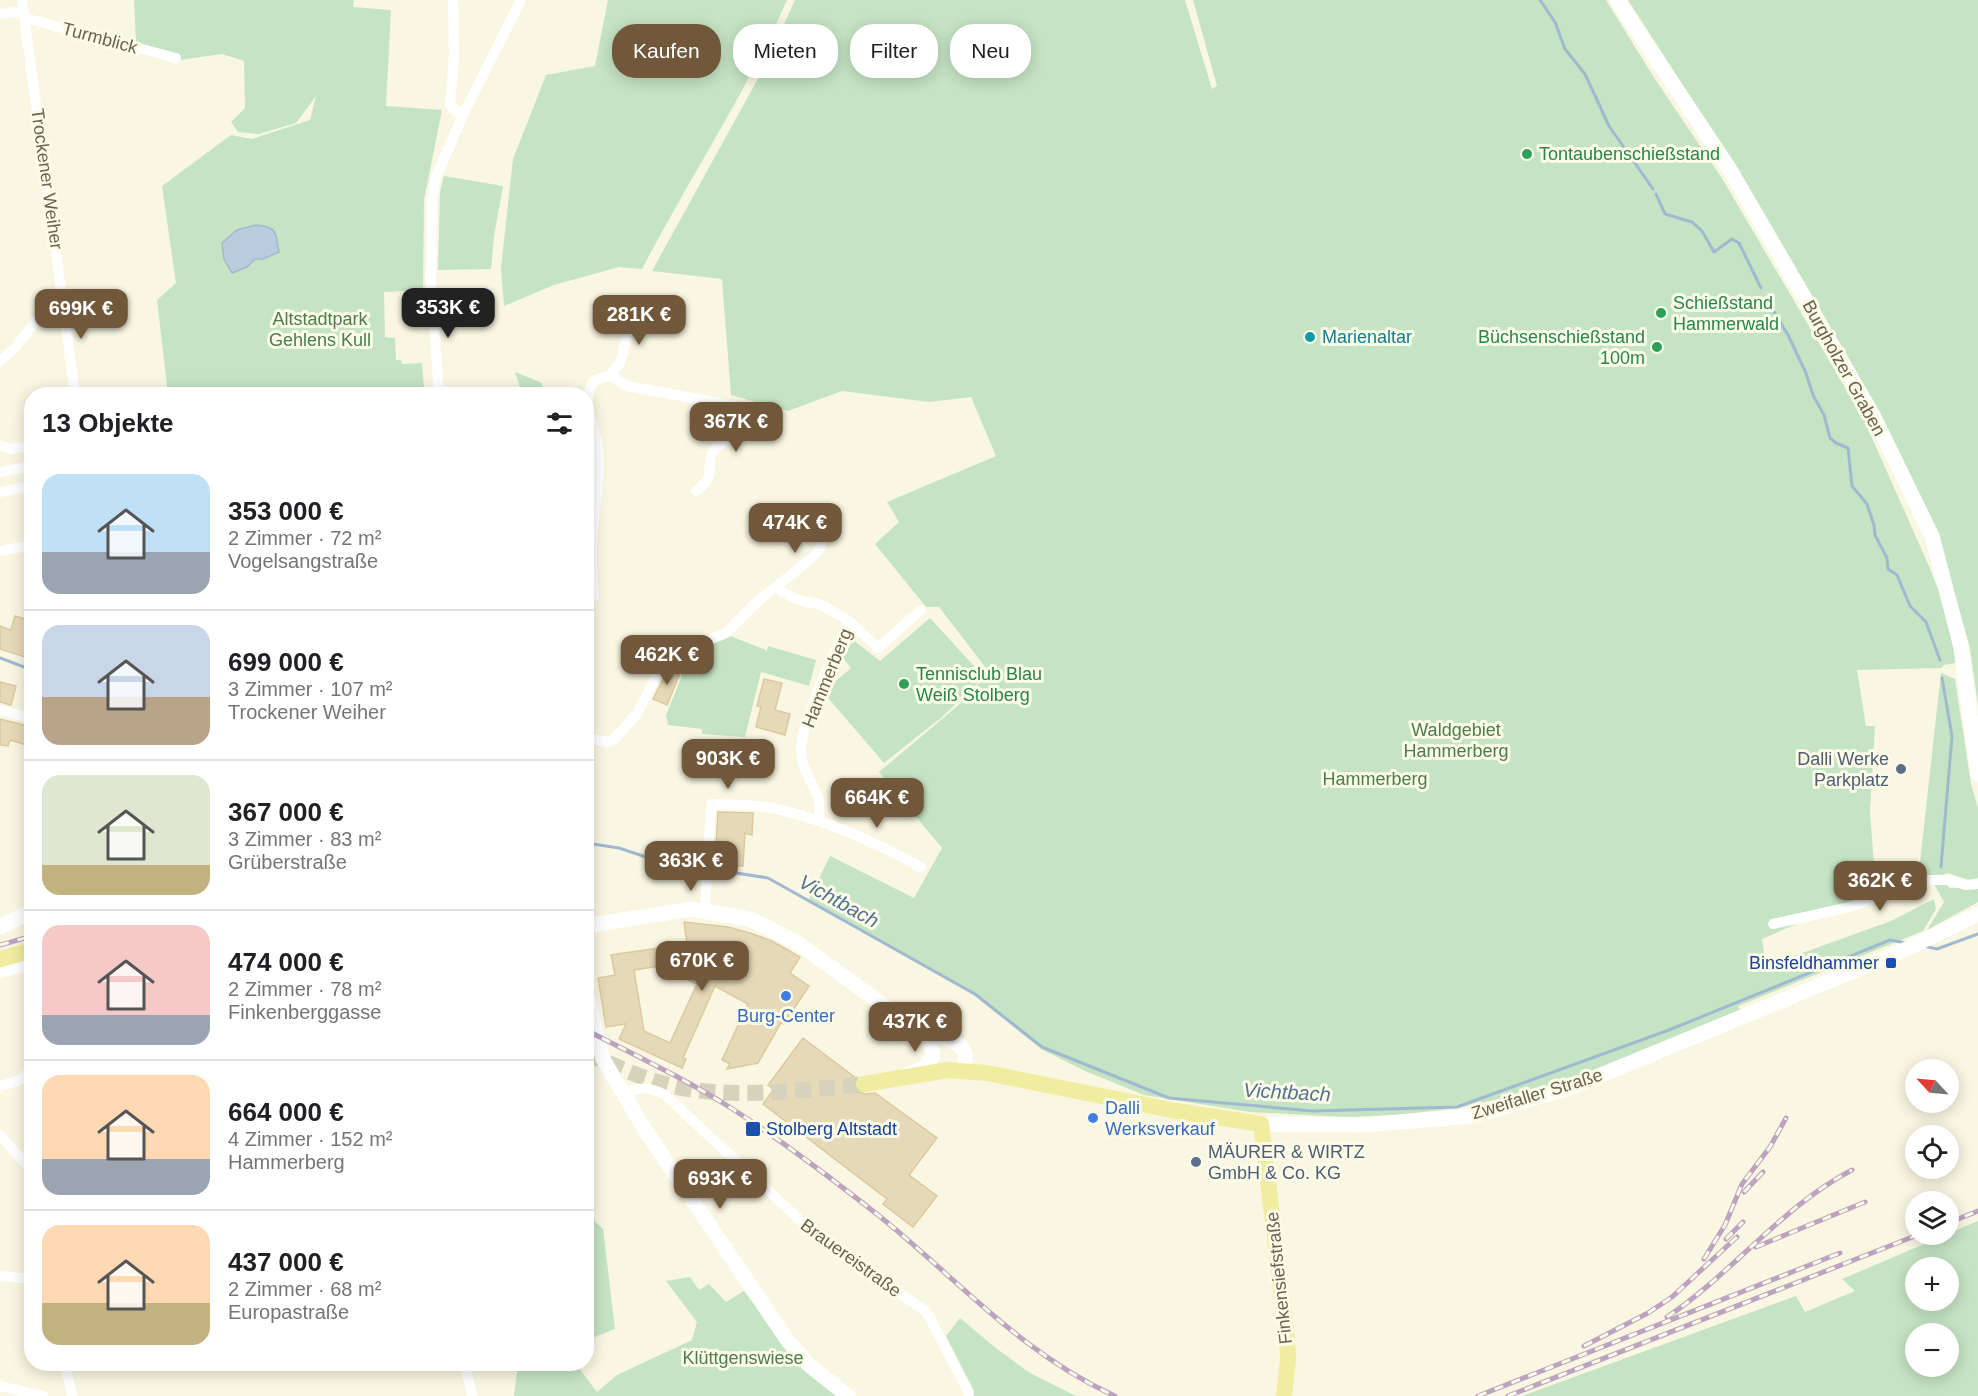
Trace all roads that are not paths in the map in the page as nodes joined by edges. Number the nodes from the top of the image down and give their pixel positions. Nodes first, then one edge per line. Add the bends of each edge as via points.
1 (453, 0) edge
2 (521, 0) edge
3 (1617, 0) edge
4 (24, 9) edge
5 (0, 14) edge
6 (176, 58) dead end
7 (463, 115) junction
8 (61, 288) junction
9 (637, 299) dead end
10 (0, 361) edge
11 (610, 375) junction
12 (74, 387) edge
13 (438, 387) edge
14 (591, 387) edge
15 (594, 427) edge
16 (0, 446) edge
17 (24, 447) edge
18 (24, 468) edge
19 (0, 472) edge
20 (24, 488) edge
21 (696, 491) dead end
22 (0, 492) edge
23 (594, 521) edge
24 (825, 527) dead end
25 (24, 546) edge
26 (0, 551) edge
27 (777, 588) junction
28 (921, 610) dead end
29 (849, 621) junction
30 (0, 710) edge
31 (24, 716) edge
32 (594, 739) edge
33 (1978, 774) edge
34 (818, 821) junction
35 (921, 867) dead end
36 (1978, 884) edge
37 (705, 910) junction
38 (1978, 914) edge
39 (24, 915) edge
40 (1773, 924) dead end
41 (594, 925) edge
42 (0, 927) edge
43 (24, 952) edge
44 (0, 959) edge
45 (24, 967) edge
46 (0, 973) edge
47 (922, 1028) junction
48 (594, 1029) edge
49 (962, 1070) junction
50 (24, 1076) edge
51 (901, 1077) junction
52 (864, 1084) tunnel mouth
53 (0, 1086) edge
54 (624, 1093) junction
55 (1261, 1124) junction
56 (0, 1135) edge
57 (24, 1162) edge
58 (0, 1276) edge
59 (24, 1278) edge
60 (67, 1371) edge
61 (467, 1371) edge
62 (0, 1386) edge
63 (969, 1393) dead end
64 (43, 1396) edge
65 (72, 1396) edge
66 (472, 1396) edge
67 (848, 1396) edge
68 (1284, 1396) edge

1 - 7 street via 450,105
2 - 7 street
3 - 33 main road, Burgholzer Graben via 1752,207 1873,415 1932,536 1961,647
4 - 5 street
4 - 6 street, Turmblick
4 - 8 street, Trockener Weiher
7 - 13 street via 438,170 432,202 431,285
8 - 10 street via 15,348
8 - 12 street, Trockener Weiher
9 - 11 street via 620,363
11 - 14 street via 594,381
11 - 21 street via 627,386 735,406 741,430 716,447 710,477
15 - 23 street via 600,475
16 - 17 street
18 - 19 street
20 - 22 street
24 - 27 street via 820,548 813,557
25 - 26 street
27 - 29 street via 795,599 822,605
27 - 32 street via 726,633 666,657 646,699 626,727 613,740
28 - 29 street, Hammerberg via 878,648
29 - 34 street, Hammerberg via 804,732 801,751 820,801
30 - 31 street
34 - 35 street via 886,848
34 - 37 street via 771,808 711,804
36 - 40 street via 1929,880 1850,907
37 - 41 main road via 675,910
37 - 47 main road via 750,920 799,944 875,1001
38 - 55 main road, Zweifaller Straße via 1902,951 1572,1087 1472,1116 1363,1125
39 - 42 main road
43 - 44 main road
45 - 46 street
47 - 49 main road via 948,1041
47 - 51 main road via 933,1050 930,1062
48 - 54 main road via 603,1059
49 - 51 main road, Zweifaller Straße
49 - 55 main road, Zweifaller Straße via 1020,1078 1176,1112
50 - 53 street
51 - 52 main road, Zweifaller Straße
54 - 63 street, Brauereistraße via 639,1087 664,1094 803,1223 926,1311
54 - 67 main road via 788,1341 808,1364
55 - 68 main road, Finkensiefstraße via 1287,1339
56 - 57 street
58 - 59 street
60 - 65 street
61 - 66 street
62 - 64 street

